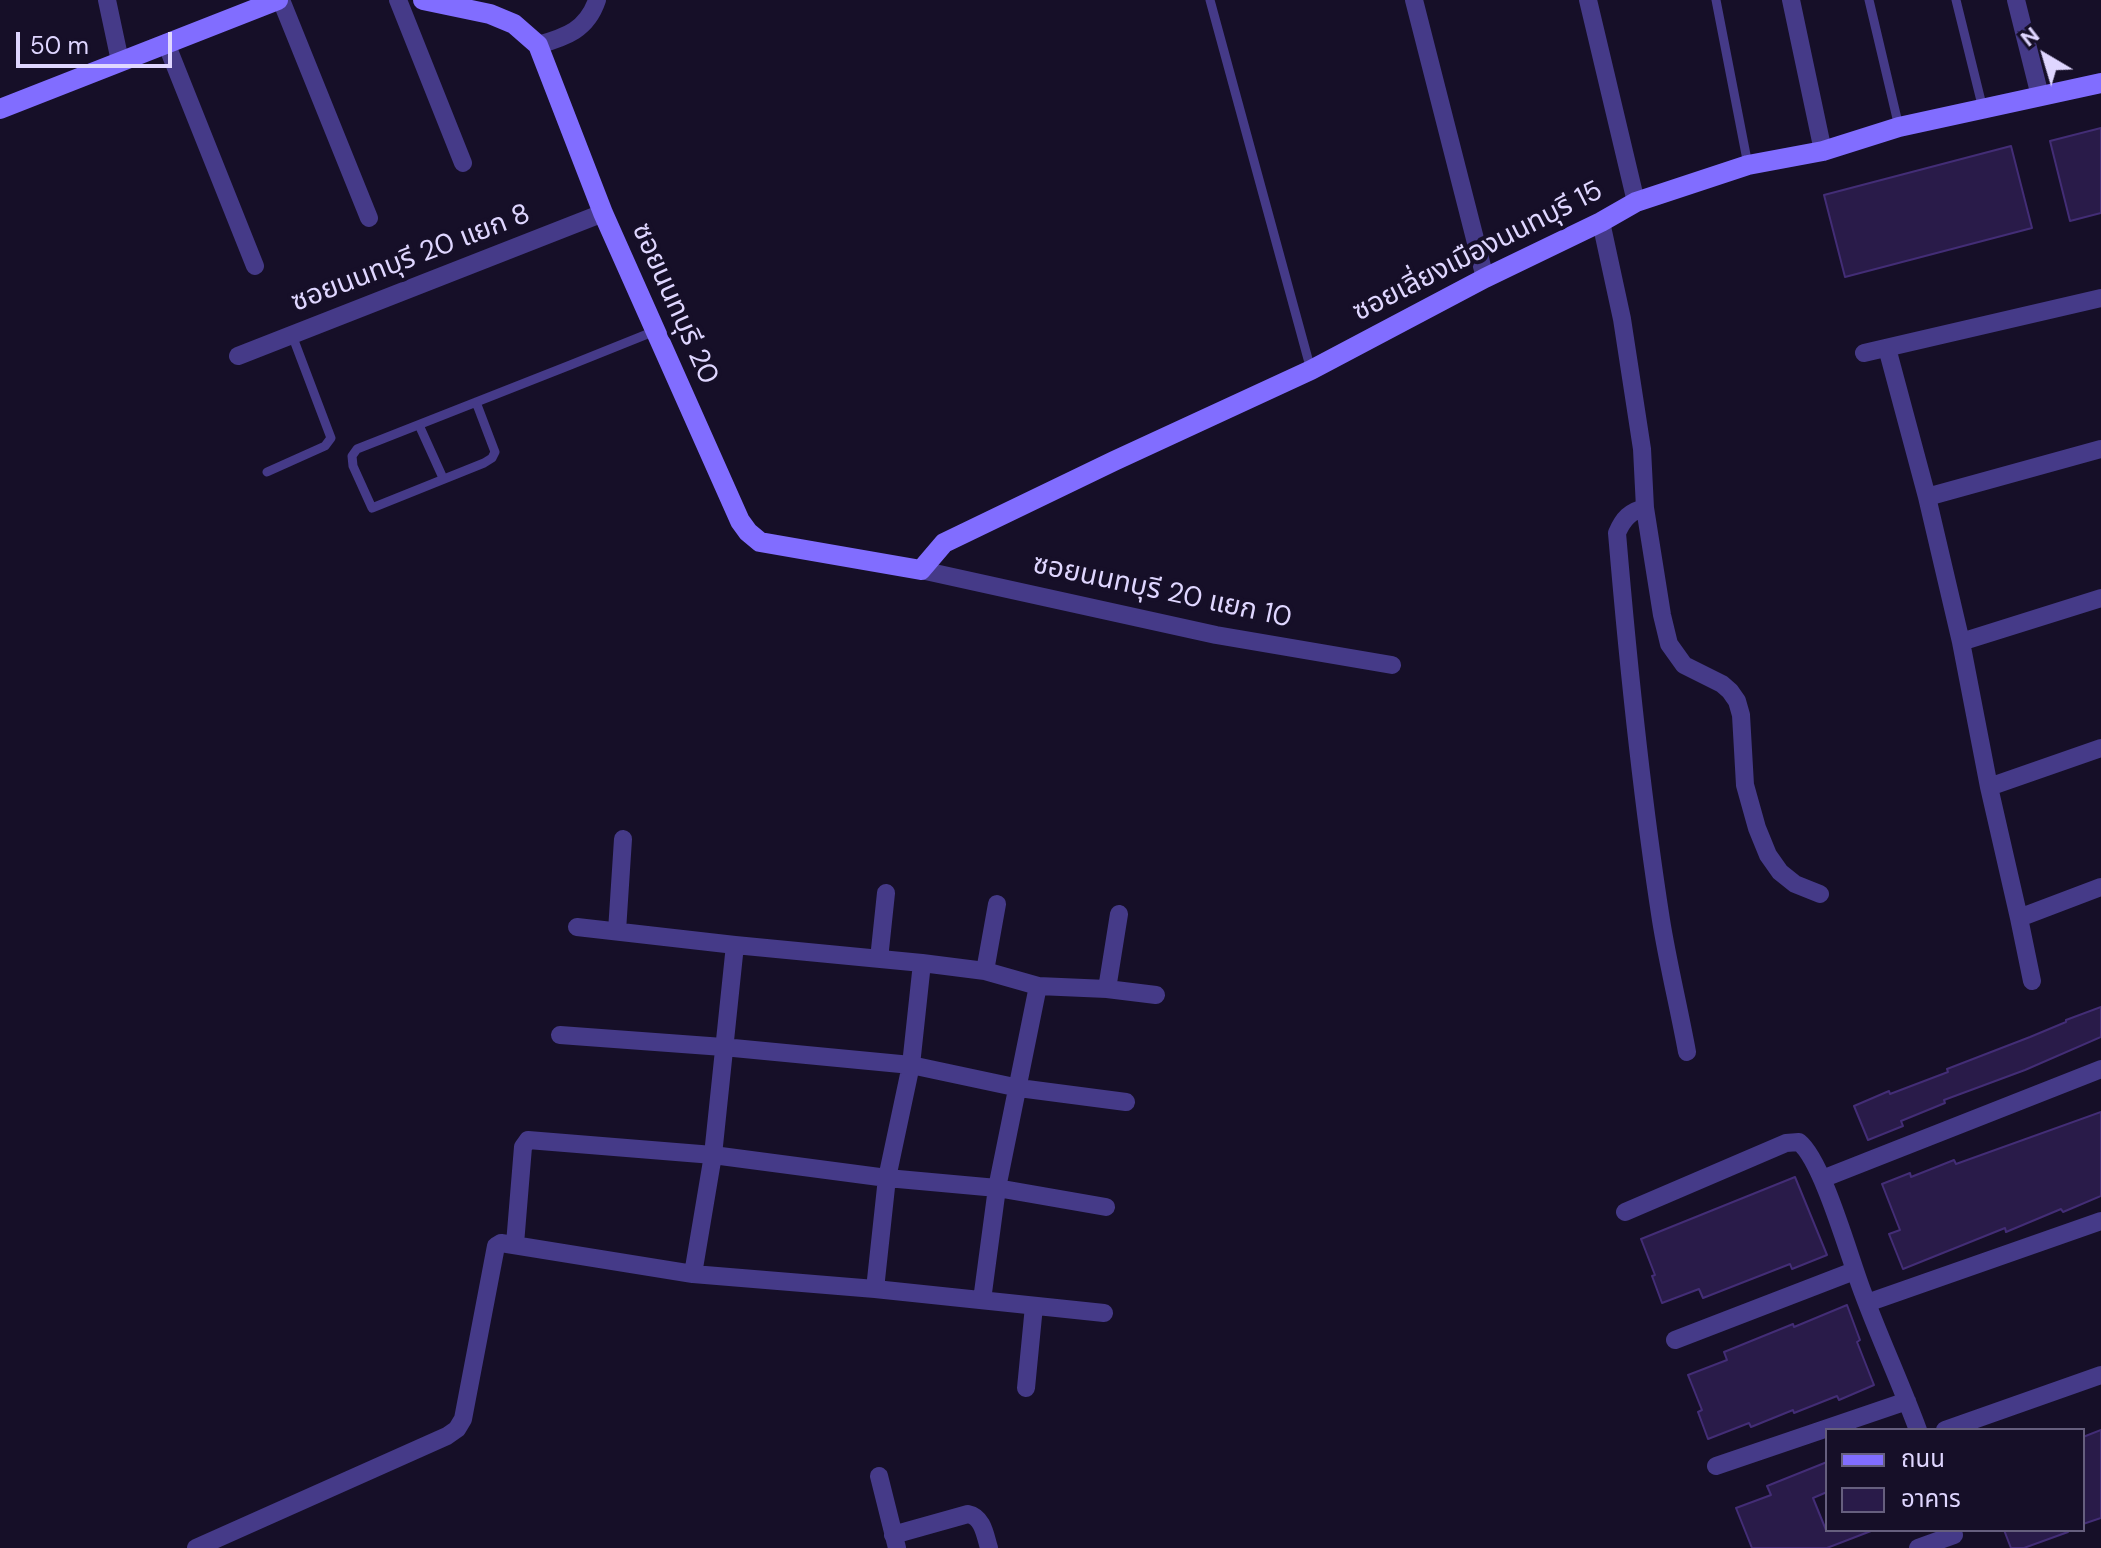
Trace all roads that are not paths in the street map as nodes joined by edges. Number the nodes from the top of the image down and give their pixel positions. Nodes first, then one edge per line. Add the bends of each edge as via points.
1 (107, 0) edge
2 (280, 0) edge
3 (398, 0) edge
4 (423, 0) edge
5 (597, 0) edge
6 (1210, 0) edge
7 (1414, 0) edge
8 (1588, 0) edge
9 (1716, 0) edge
10 (1791, 0) edge
11 (1869, 0) edge
12 (1956, 0) edge
13 (2016, 0) edge
14 (166, 43) junction
15 (538, 45) junction
16 (120, 61) junction
17 (2101, 83) edge
18 (2040, 96) junction
19 (0, 109) edge
20 (1983, 109) junction
21 (1899, 127) junction
22 (1823, 151) junction
23 (463, 163) dead end
24 (1748, 165) junction
25 (1636, 202) junction
26 (603, 213) junction
27 (369, 218) dead end
28 (1601, 222) junction
29 (255, 266) dead end
30 (1485, 278) junction
31 (2101, 298) edge
32 (655, 331) junction
33 (292, 335) junction
34 (1887, 348) junction
35 (1864, 353) dead end
36 (238, 356) dead end
37 (1311, 370) junction
38 (476, 402) junction
39 (419, 425) junction
40 (2101, 449) edge
41 (267, 472) dead end
42 (443, 478) junction
43 (1927, 497) junction
44 (1645, 508) junction
45 (921, 570) junction
46 (2101, 598) edge
47 (1961, 642) junction
48 (1392, 665) dead end
49 (2101, 748) edge
50 (1989, 787) junction
51 (623, 839) dead end
52 (2101, 887) edge
53 (886, 893) dead end
54 (1820, 894) dead end
55 (997, 904) dead end
56 (1119, 914) dead end
57 (2019, 918) junction
58 (577, 927) dead end
59 (617, 931) junction
60 (735, 945) junction
61 (879, 959) junction
62 (922, 963) junction
63 (985, 971) junction
64 (2032, 981) dead end
65 (1038, 986) junction
66 (1107, 989) junction
67 (1156, 995) dead end
68 (560, 1035) dead end
69 (723, 1047) junction
70 (1687, 1052) dead end
71 (911, 1065) junction
72 (2101, 1069) edge
73 (1019, 1088) junction
74 (1126, 1102) dead end
75 (713, 1155) junction
76 (887, 1178) junction
77 (1822, 1179) junction
78 (997, 1188) junction
79 (1106, 1207) dead end
80 (1625, 1212) dead end
81 (2101, 1221) edge
82 (515, 1244) junction
83 (1854, 1271) junction
84 (693, 1274) junction
85 (875, 1289) junction
86 (982, 1300) junction
87 (1867, 1303) junction
88 (1034, 1306) junction
89 (1104, 1313) dead end
90 (1675, 1340) dead end
91 (2101, 1375) edge
92 (1026, 1388) dead end
93 (1907, 1401) junction
94 (1828, 1428) edge
95 (1917, 1428) edge
96 (1951, 1428) edge
97 (1825, 1429) edge
98 (1716, 1466) dead end
99 (879, 1476) dead end
100 (1955, 1538) edge
101 (895, 1542) edge
102 (196, 1548) edge
103 (989, 1548) edge
104 (1918, 1548) edge

1 - 16 street
2 - 14 street
2 - 27 street
3 - 23 street
4 - 15 street via 490,14 514,24
5 - 15 street via 587,21 568,36
6 - 37 lane
7 - 30 street
8 - 25 street
9 - 24 lane
10 - 22 street
11 - 21 lane
12 - 20 lane
13 - 18 street
14 - 16 street
14 - 29 street
15 - 26 street, ซอยนนทบุรี 20
16 - 19 street
17 - 18 street, ซอยเลี่ยงเมืองนนทบุรี 15
18 - 20 street, ซอยเลี่ยงเมืองนนทบุรี 15
20 - 21 street, ซอยเลี่ยงเมืองนนทบุรี 15
21 - 22 street, ซอยเลี่ยงเมืองนนทบุรี 15
22 - 24 street, ซอยเลี่ยงเมืองนนทบุรี 15
24 - 25 street, ซอยเลี่ยงเมืองนนทบุรี 15
25 - 28 street, ซอยเลี่ยงเมืองนนทบุรี 15
26 - 32 street, ซอยนนทบุรี 20
26 - 33 street, ซอยนนทบุรี 20 แยก 8
28 - 30 street, ซอยเลี่ยงเมืองนนทบุรี 15
28 - 44 street via 1622,319 1642,449
30 - 37 street, ซอยเลี่ยงเมืองนนทบุรี 15
31 - 34 street
32 - 38 lane
32 - 45 street, ซอยนนทบุรี 20 via 748,532 760,542 789,549
33 - 36 street, ซอยนนทบุรี 20 แยก 8
33 - 41 lane via 331,438 325,446
34 - 35 street
34 - 43 street
37 - 45 street, ซอยเลี่ยงเมืองนนทบุรี 15 via 944,543
38 - 39 lane
38 - 42 lane via 495,452 484,463
39 - 42 lane
39 - 42 lane via 357,449 352,456 369,504 377,507
40 - 43 street
43 - 47 street
44 - 54 street via 1669,644 1684,665 1722,684 1737,701 1745,785 1768,855 1795,884
44 - 70 street via 1621,522 1617,533 1643,783
45 - 48 street, ซอยนนทบุรี 20 แยก 10 via 1216,635
46 - 47 street
47 - 50 street
49 - 50 street
50 - 57 street
51 - 59 street
52 - 57 street
53 - 61 street
55 - 63 street
56 - 66 street
57 - 64 street
58 - 59 street
59 - 60 street
60 - 61 street
60 - 69 street
61 - 62 street
62 - 63 street
62 - 71 street
63 - 65 street
65 - 66 street
65 - 73 street
66 - 67 street
68 - 69 street
69 - 71 street
69 - 75 street
71 - 73 street
71 - 76 street
72 - 77 street
73 - 74 street
73 - 78 street
75 - 76 street
75 - 82 street via 528,1140 523,1147
75 - 84 street
76 - 78 street
76 - 85 street
77 - 80 street via 1805,1146 1794,1141
77 - 83 street
78 - 79 street
78 - 86 street
81 - 87 street
82 - 84 street
82 - 102 street via 496,1246 457,1429
83 - 87 street
83 - 90 street
84 - 85 street
85 - 86 street
86 - 88 street
87 - 93 street
88 - 89 street
88 - 92 street
91 - 96 street
93 - 94 street
93 - 95 street
97 - 98 street
99 - 101 street
100 - 104 street
101 - 103 street via 968,1514 978,1519

